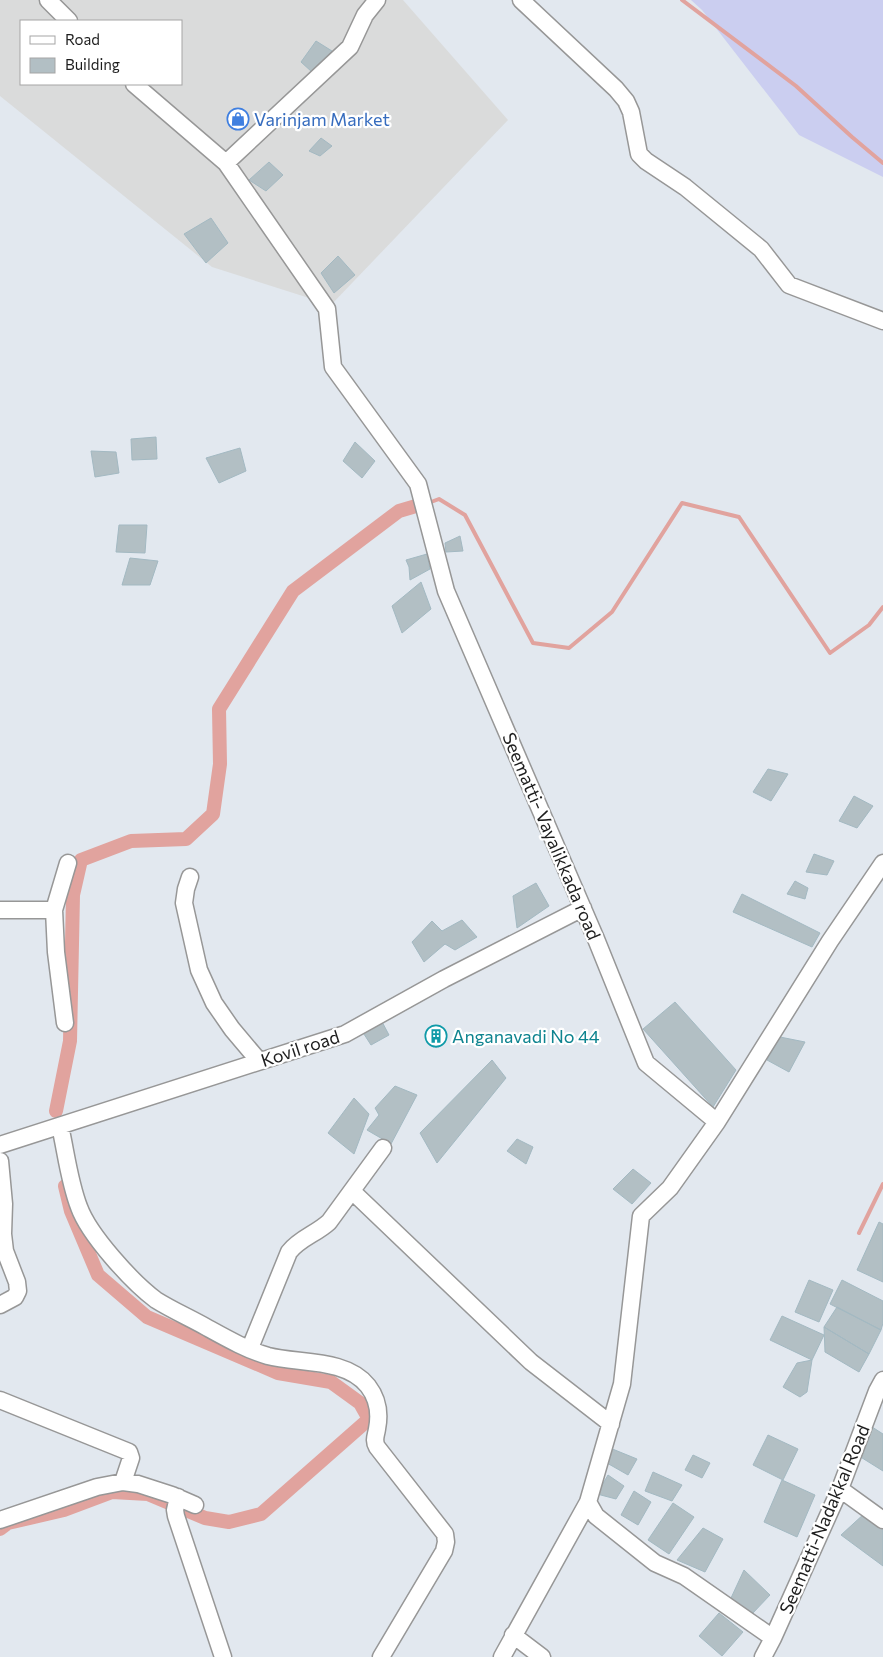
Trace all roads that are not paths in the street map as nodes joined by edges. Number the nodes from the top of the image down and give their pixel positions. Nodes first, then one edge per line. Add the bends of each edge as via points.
1 (48, 0) edge
2 (377, 0) edge
3 (521, 0) edge
4 (68, 20) edge
5 (135, 85) edge
6 (226, 163) junction
7 (883, 321) edge
8 (68, 863) dead end
9 (883, 863) edge
10 (190, 877) dead end
11 (583, 908) junction
12 (0, 910) edge
13 (54, 910) junction
14 (65, 1023) dead end
15 (260, 1061) junction
16 (717, 1122) junction
17 (60, 1126) junction
18 (0, 1144) edge
19 (384, 1148) dead end
20 (0, 1161) edge
21 (352, 1191) junction
22 (0, 1305) edge
23 (250, 1348) junction
24 (883, 1380) edge
25 (0, 1400) edge
26 (611, 1424) junction
27 (123, 1482) junction
28 (840, 1489) junction
29 (178, 1497) junction
30 (588, 1502) junction
31 (195, 1504) dead end
32 (0, 1520) edge
33 (883, 1520) edge
34 (513, 1635) junction
35 (773, 1638) junction
36 (223, 1657) edge
37 (381, 1657) edge
38 (502, 1657) edge
39 (542, 1657) edge
40 (763, 1657) edge

1 - 4 street
2 - 6 street via 350,47
3 - 7 street via 621,95 630,112 639,154 646,161 685,187 761,250 789,285
5 - 6 street, Seematti- Vayalikkada road
6 - 11 street, Seematti- Vayalikkada road via 327,309 333,367 418,484 446,591
8 - 13 street
9 - 16 street via 830,941
10 - 15 street via 184,902 200,970 214,1003
11 - 15 street, Kovil road via 345,1034
11 - 16 street, Seematti- Vayalikkada road via 646,1063
12 - 13 street
13 - 14 street
15 - 17 street, Kovil road
16 - 26 street via 670,1188 641,1216 622,1384
17 - 18 street, Kovil road
17 - 23 street via 79,1208 109,1253 140,1287 158,1301
19 - 21 street
20 - 22 street via 5,1251 18,1291
21 - 23 street via 325,1225 295,1244 289,1252
21 - 26 street via 531,1362
23 - 37 street via 268,1356 314,1361 350,1372 368,1386 379,1413 374,1438 377,1447 445,1534 444,1551
24 - 28 street, Seematti-Nadakkal Road
25 - 27 street via 129,1452 131,1458
26 - 30 street
27 - 29 street
27 - 32 street via 97,1487
28 - 33 street
28 - 35 street, Seematti-Nadakkal Road
29 - 31 street
29 - 36 street via 176,1516
30 - 34 street
30 - 35 street via 596,1516 656,1562 684,1576
34 - 38 street
34 - 39 street
35 - 40 street, Seematti-Nadakkal Road

